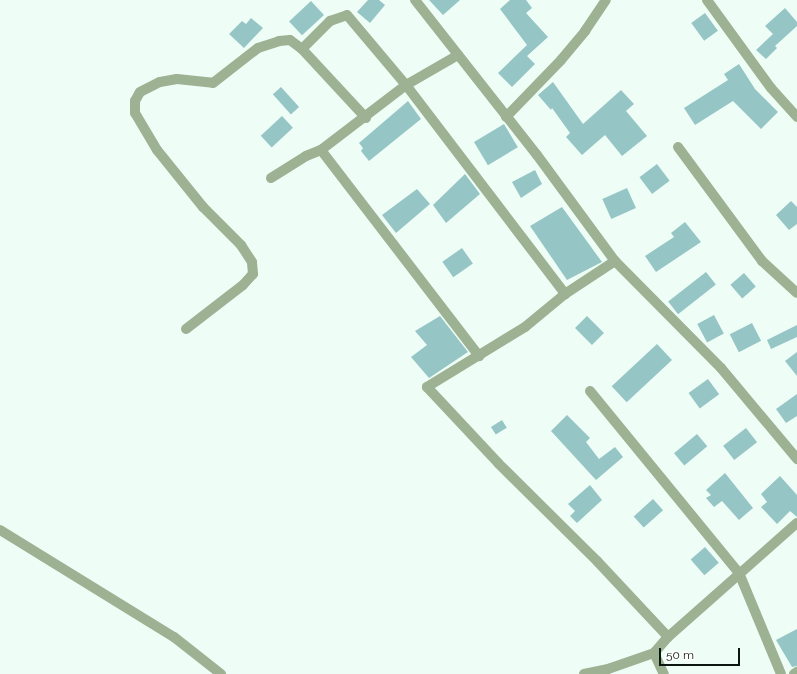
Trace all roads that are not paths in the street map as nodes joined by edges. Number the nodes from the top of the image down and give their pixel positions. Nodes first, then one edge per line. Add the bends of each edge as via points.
1 (415, 0) edge
2 (606, 0) edge
3 (707, 0) edge
4 (302, 49) junction
5 (458, 55) junction
6 (406, 85) junction
7 (506, 117) junction
8 (797, 117) edge
9 (366, 118) junction
10 (678, 147) dead end
11 (321, 150) junction
12 (271, 178) dead end
13 (615, 261) junction
14 (797, 293) edge
15 (565, 294) junction
16 (186, 329) dead end
17 (479, 356) junction
18 (590, 391) dead end
19 (797, 459) edge
20 (797, 523) edge
21 (0, 530) edge
22 (739, 573) junction
23 (668, 637) junction
24 (654, 653) junction
25 (797, 672) edge
26 (221, 674) edge
27 (584, 674) edge
28 (664, 674) edge
29 (781, 674) edge
30 (794, 674) edge

1 - 5 street
2 - 7 street via 561,60
3 - 8 street via 771,88
4 - 6 street via 330,21 347,15
4 - 9 street
4 - 16 street via 290,40 279,41 258,48 213,83 177,79 160,82 140,92 135,101 136,113 157,150 203,207 241,245 252,262 253,274 243,285
5 - 6 street
5 - 7 street
6 - 9 street
6 - 15 street
7 - 13 street
9 - 11 street
10 - 14 street via 762,261
11 - 12 street via 306,156
11 - 17 street
13 - 15 street
13 - 19 street via 721,368
15 - 17 street via 525,327
17 - 23 street via 428,387 498,463 597,561
18 - 22 street
20 - 22 street
21 - 26 street via 174,637
22 - 23 street
22 - 29 street
23 - 24 street
24 - 27 street via 608,669
24 - 28 street
25 - 30 street

